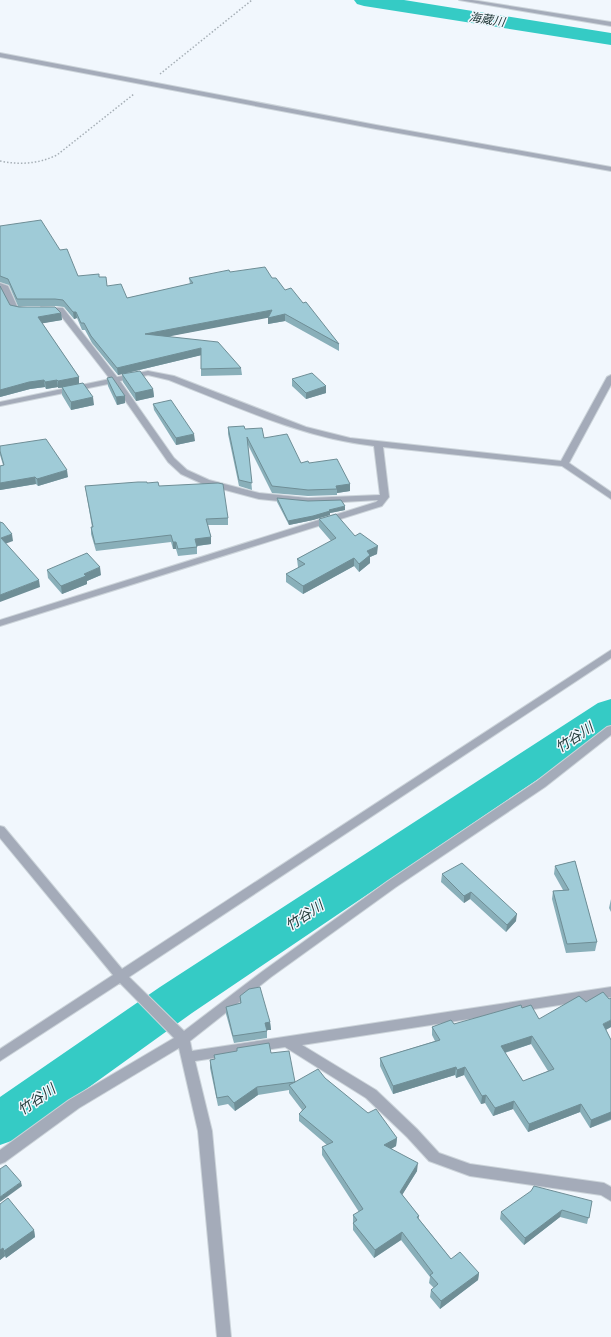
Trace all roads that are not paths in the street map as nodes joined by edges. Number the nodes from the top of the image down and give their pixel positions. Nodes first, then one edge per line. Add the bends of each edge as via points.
1 (462, 0) edge
2 (611, 24) edge
3 (0, 56) edge
4 (611, 169) edge
5 (0, 286) edge
6 (611, 377) edge
7 (114, 380) junction
8 (0, 404) edge
9 (378, 445) junction
10 (564, 464) junction
11 (611, 496) edge
12 (385, 497) junction
13 (0, 622) edge
14 (611, 653) edge
15 (611, 730) edge
16 (0, 830) edge
17 (121, 976) junction
18 (611, 992) edge
19 (183, 1039) junction
20 (286, 1040) junction
21 (0, 1056) edge
22 (187, 1057) junction
23 (0, 1158) edge
24 (611, 1195) edge
25 (224, 1337) edge

1 - 2 street
3 - 4 street
5 - 7 street via 5,288 14,308 60,310
6 - 10 street
7 - 8 street
7 - 9 street via 148,373 170,378 303,428 350,441
7 - 12 street via 171,460 184,472 206,482 259,496 308,501
9 - 10 street
9 - 12 street
10 - 11 street
12 - 13 street via 379,504
14 - 17 street
15 - 19 street via 541,784 392,884 267,974
16 - 17 street
17 - 19 street
17 - 21 street
18 - 20 street
19 - 22 street
19 - 23 street via 74,1104
20 - 22 street
20 - 24 street via 371,1094 434,1157 470,1170 604,1189
22 - 25 street via 205,1130

